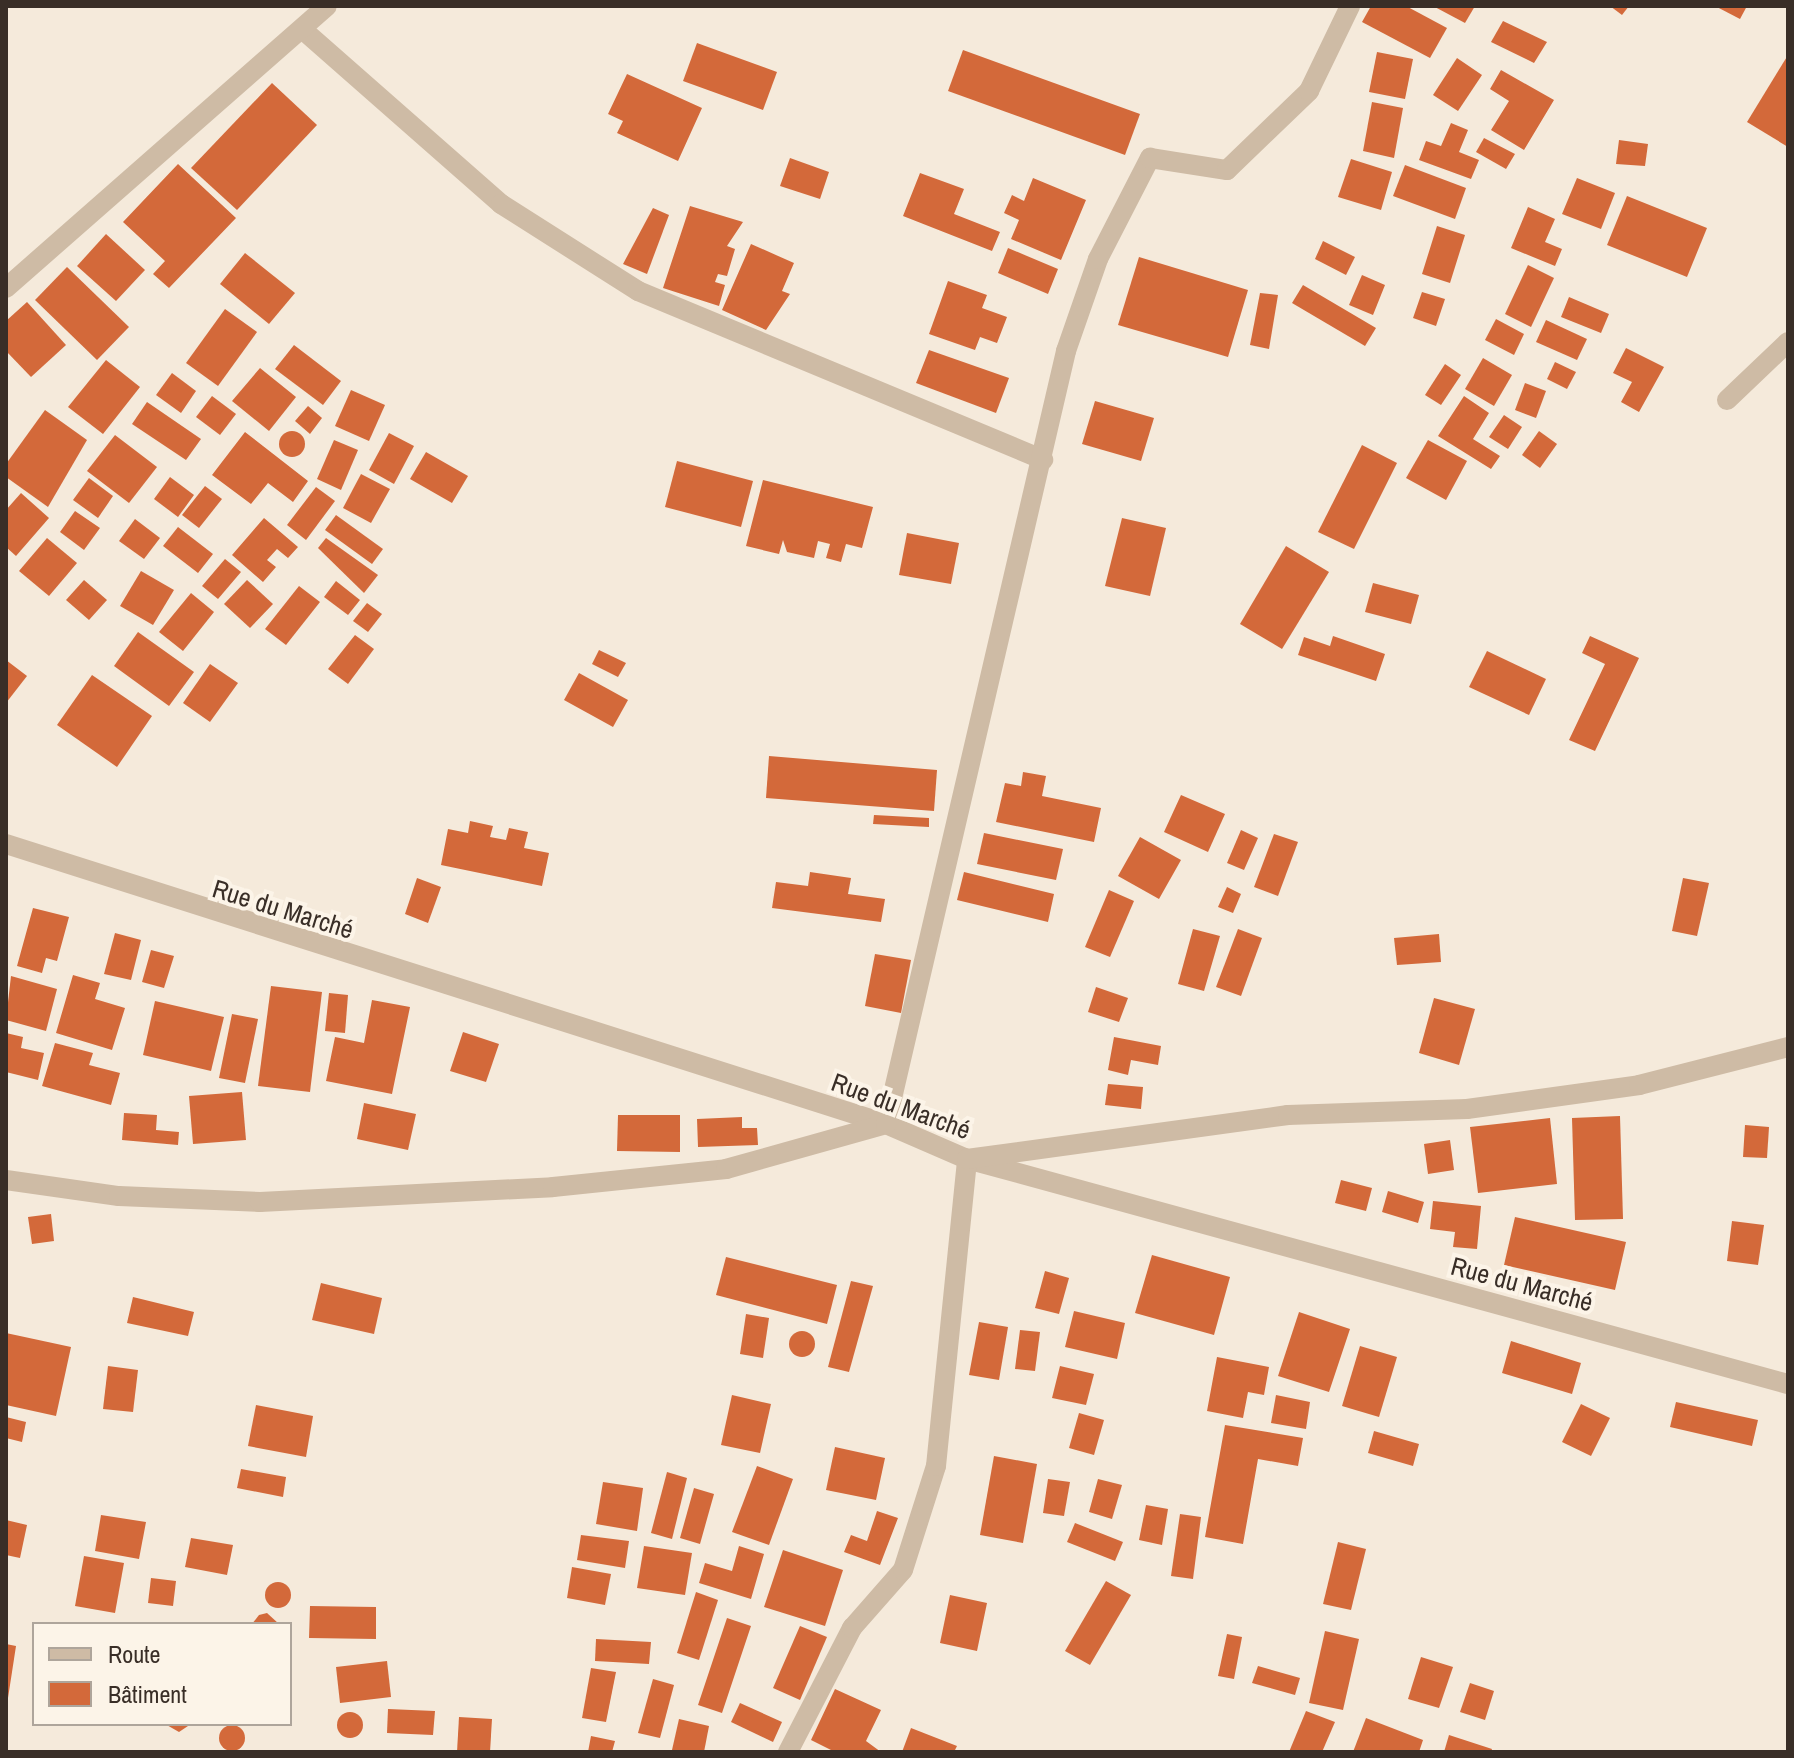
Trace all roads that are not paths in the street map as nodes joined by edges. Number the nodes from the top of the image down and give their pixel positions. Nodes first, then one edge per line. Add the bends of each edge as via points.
1 (327, 6) edge
2 (1350, 6) edge
3 (302, 29) junction
4 (6, 288) edge
5 (1788, 342) edge
6 (1727, 400) dead end
7 (1043, 460) junction
8 (6, 844) edge
9 (1788, 1047) edge
10 (886, 1124) junction
11 (967, 1159) junction
12 (6, 1180) edge
13 (1788, 1384) edge
14 (788, 1752) edge

1 - 3 street
2 - 7 street via 1309,91 1227,170 1150,158 1098,259 1066,351
3 - 4 street
3 - 7 street via 501,204 638,291
5 - 6 street
7 - 10 street
8 - 10 street, Rue du Marché
9 - 11 street via 1639,1085 1467,1109 1288,1115
10 - 11 street, Rue du Marché
10 - 12 street via 726,1169 553,1187 260,1202 119,1196
11 - 13 street, Rue du Marché
11 - 14 street via 936,1466 903,1570 852,1628

